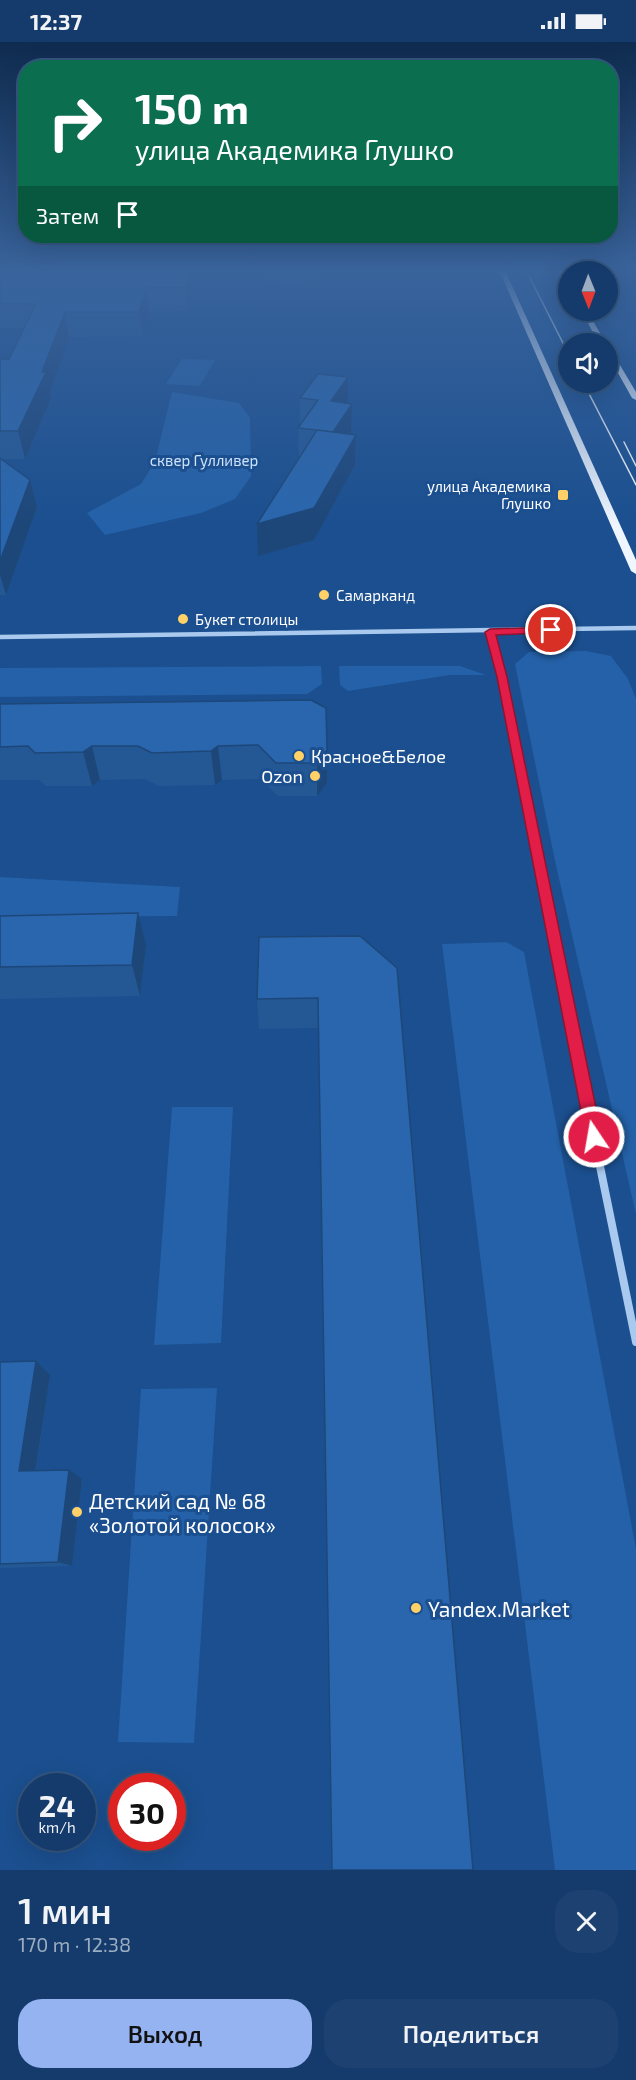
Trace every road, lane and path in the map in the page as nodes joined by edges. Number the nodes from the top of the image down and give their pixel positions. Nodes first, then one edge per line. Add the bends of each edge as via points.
1 (540, 355) edge
2 (618, 367) edge
3 (636, 398) edge
4 (636, 571) edge
5 (636, 628) edge
6 (490, 632) junction
7 (0, 637) edge
8 (636, 1342) edge

1 - 4 main road
2 - 3 main road
5 - 6 street
6 - 7 street
6 - 8 street

